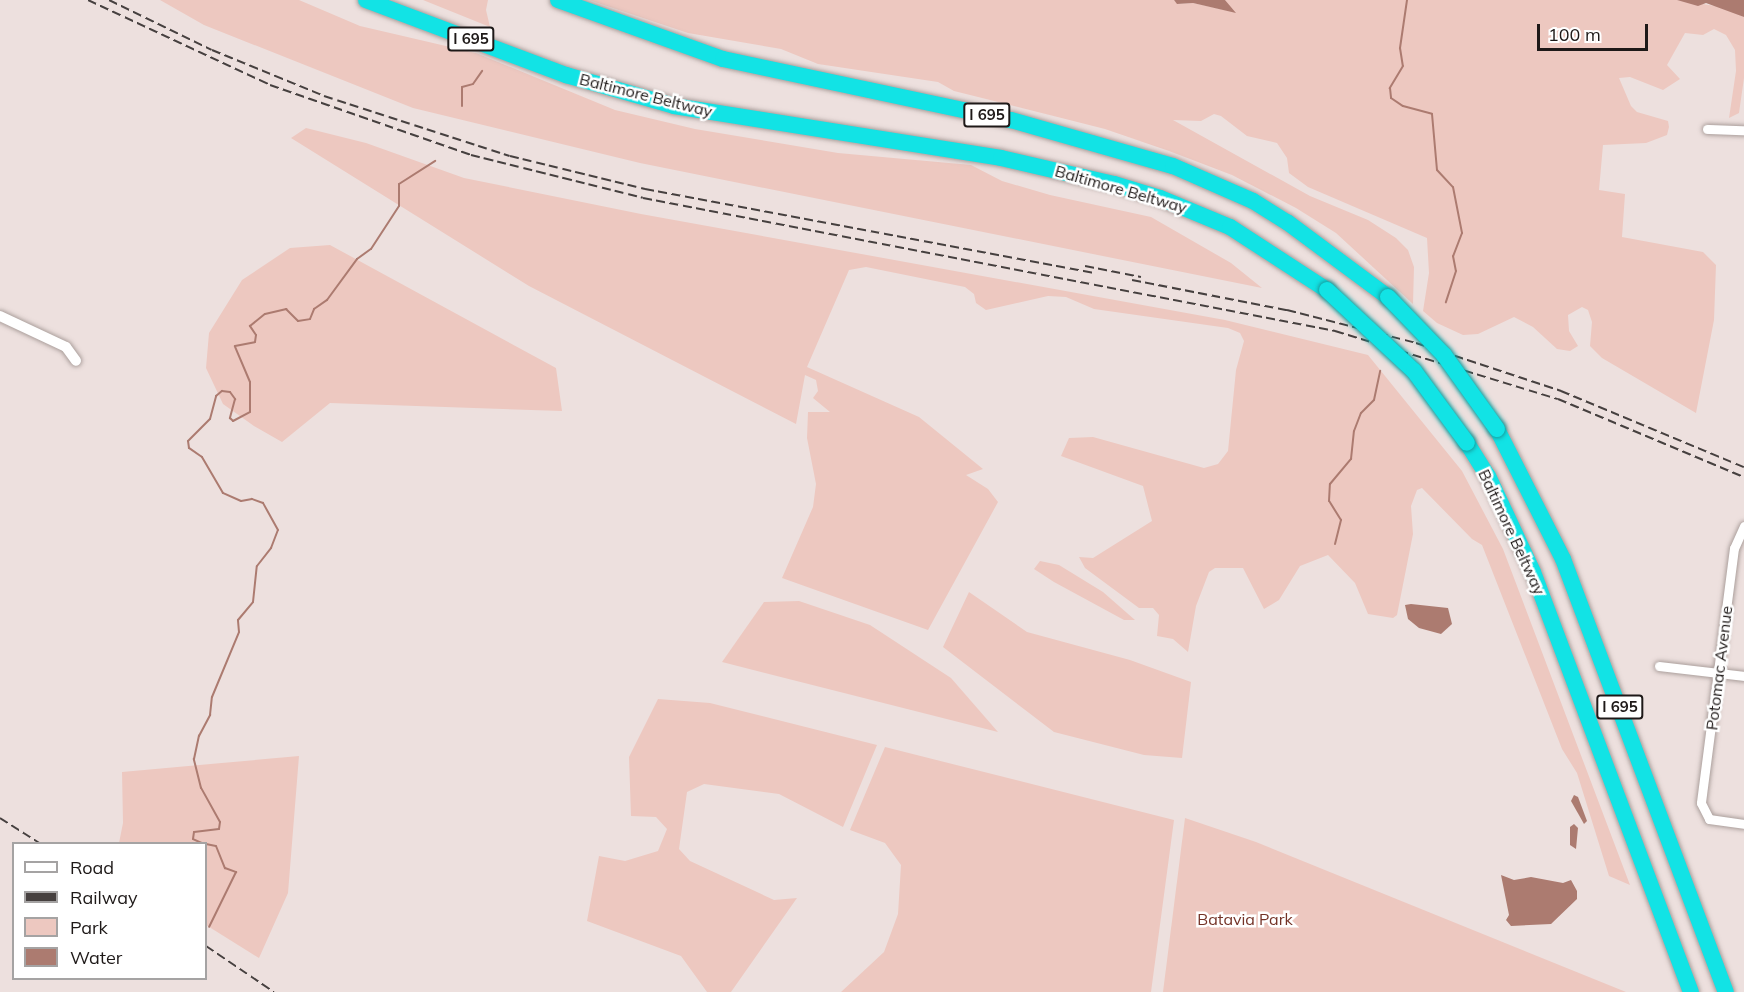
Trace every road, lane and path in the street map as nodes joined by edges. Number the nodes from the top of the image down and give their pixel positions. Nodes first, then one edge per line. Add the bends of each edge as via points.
1 (368, 0) edge
2 (558, 0) edge
3 (1707, 129) dead end
4 (1744, 130) edge
5 (0, 316) edge
6 (76, 361) dead end
7 (1744, 526) edge
8 (1659, 666) dead end
9 (1719, 673) junction
10 (1744, 676) edge
11 (1744, 824) edge
12 (1691, 992) edge
13 (1726, 992) edge

1 - 12 highway, Baltimore Beltway / I 695, bridge via 575,78 674,106 1001,158 1114,184 1230,227 1327,290 1414,371 1467,442 1492,484 1533,572
2 - 13 highway, Baltimore Beltway / I 695, bridge via 723,59 1011,120 1173,166 1253,201 1388,297 1444,355 1497,429 1563,559
3 - 4 street
5 - 6 street via 66,347
7 - 9 street, Potomac Avenue via 1734,548
8 - 9 street
9 - 10 street
9 - 11 street, Potomac Avenue via 1703,812 1717,822

